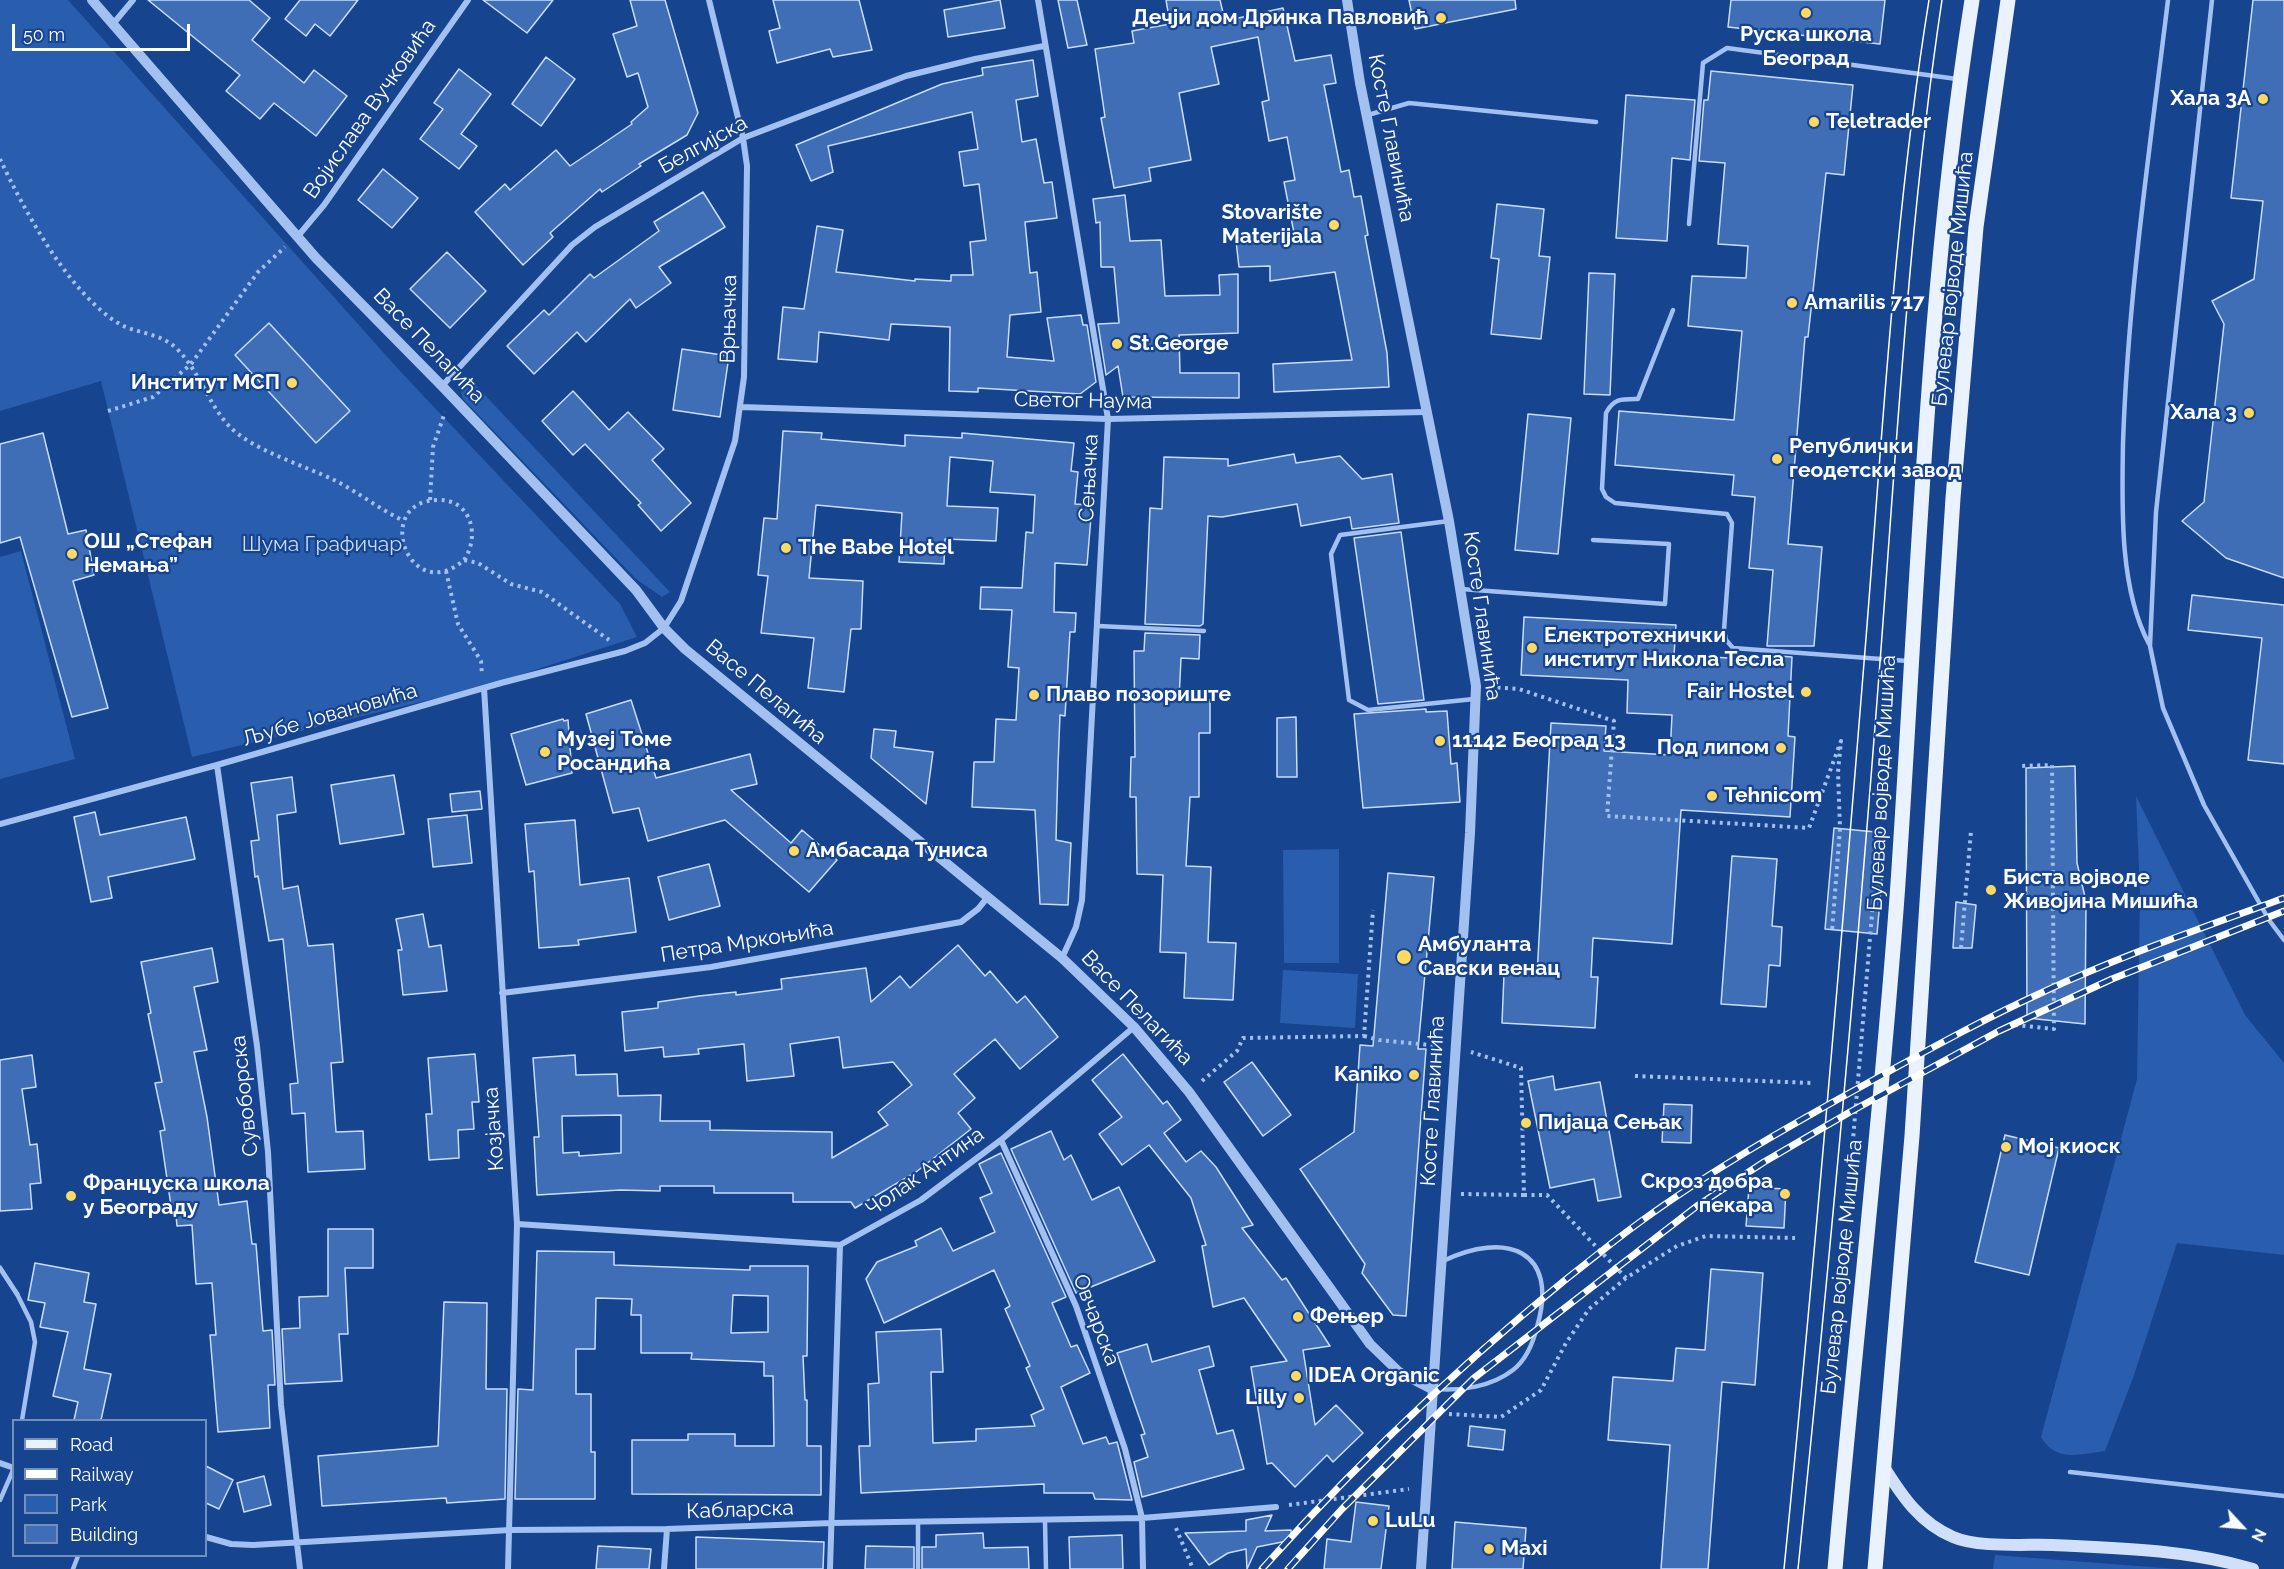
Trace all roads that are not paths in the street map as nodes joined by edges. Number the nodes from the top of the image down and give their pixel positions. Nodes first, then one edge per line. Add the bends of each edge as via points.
1 (92, 0) edge
2 (133, 0) edge
3 (468, 0) edge
4 (709, 0) edge
5 (1038, 0) edge
6 (1347, 0) edge
7 (1972, 0) edge
8 (2008, 0) edge
9 (2168, 0) edge
10 (2212, 0) edge
11 (113, 24) junction
12 (1044, 46) junction
13 (1959, 79) junction
14 (1366, 115) junction
15 (1596, 122) dead end
16 (743, 138) junction
17 (1689, 224) dead end
18 (298, 236) junction
19 (1673, 310) dead end
20 (442, 386) junction
21 (741, 407) junction
22 (1425, 412) junction
23 (1108, 420) junction
24 (1449, 521) junction
25 (1593, 540) dead end
26 (1461, 589) junction
27 (1098, 626) junction
28 (664, 628) junction
29 (1204, 631) dead end
30 (2150, 646) junction
31 (1911, 661) junction
32 (484, 688) junction
33 (1476, 698) junction
34 (217, 765) junction
35 (0, 824) edge
36 (987, 898) junction
37 (2284, 940) edge
38 (1062, 958) junction
39 (502, 993) junction
40 (1134, 1027) junction
41 (1001, 1140) junction
42 (517, 1224) junction
43 (840, 1245) junction
44 (1443, 1261) junction
45 (0, 1268) edge
46 (17, 1294) joint
47 (1432, 1389) junction
48 (22, 1419) edge
49 (1884, 1467) junction
50 (2070, 1472) dead end
51 (12, 1473) edge
52 (2284, 1496) edge
53 (0, 1500) edge
54 (1276, 1507) road end
55 (1142, 1518) junction
56 (1045, 1521) junction
57 (832, 1523) junction
58 (918, 1523) junction
59 (667, 1529) junction
60 (510, 1530) junction
61 (207, 1538) edge
62 (297, 1541) junction
63 (300, 1569) edge
64 (508, 1569) edge
65 (664, 1569) edge
66 (830, 1569) edge
67 (918, 1569) edge
68 (1046, 1569) edge
69 (1143, 1569) edge
70 (1421, 1569) edge
71 (1835, 1569) edge
72 (1875, 1569) edge
73 (2253, 1569) edge

1 - 11 street, Васе Пелагића
2 - 11 street
3 - 18 street, Војислава Вучковића
4 - 16 street, Врњачка
5 - 12 street, Сењачка
6 - 14 street, Косте Главинића
7 - 13 main road, Булевар војводе Мишића
8 - 49 main road, Булевар војводе Мишића via 1976,227 1953,498 1913,1124
9 - 30 lane via 2127,344 2122,484 2130,589 2139,625
10 - 30 lane via 2158,489
11 - 18 street, Васе Пелагића
12 - 16 street, Белгијска via 906,76
12 - 23 street, Сењачка
13 - 17 lane via 1727,48 1703,63
13 - 31 main road, Булевар војводе Мишића via 1939,275
14 - 15 lane via 1409,103
14 - 22 street, Косте Главинића
16 - 20 street, Белгијска via 595,227 572,246
16 - 21 street, Врњачка via 748,197
18 - 20 street, Васе Пелагића
19 - 31 lane via 1638,399 1619,399 1606,413 1602,489 1606,497 1615,503 1727,514 1732,523 1724,630 1733,648
20 - 28 street, Васе Пелагића via 636,590
21 - 23 street, Светог Наума
21 - 28 street, Врњачка via 720,493 681,601
22 - 23 street, Светог Наума
22 - 24 street, Косте Главинића
23 - 27 street, Сењачка
24 - 26 street, Косте Главинића
24 - 33 lane via 1340,535 1331,554 1349,700 1368,710
25 - 26 lane via 1669,544 1665,604
26 - 33 street, Косте Главинића
27 - 29 lane
27 - 38 street, Сењачка via 1082,900 1076,927
28 - 32 street, Љубе Јовановића via 645,643 625,651
28 - 36 street, Васе Пелагића via 713,674
30 - 37 lane via 2163,708 2204,805
31 - 71 main road, Булевар војводе Мишића via 1885,1051
32 - 34 street, Љубе Јовановића
32 - 39 street, Козјачка
33 - 44 street, Косте Главинића
34 - 35 street, Љубе Јовановића
34 - 62 street, Сувоборска via 268,1152 281,1405
36 - 38 street, Васе Пелагића
36 - 39 street, Петра Мркоњића via 961,922 711,967
38 - 40 street, Васе Пелагића
39 - 42 street, Козјачка
40 - 41 street, Чолак Антина
40 - 47 street, Васе Пелагића via 1189,1092 1370,1344 1399,1372
41 - 43 street, Чолак Антина via 921,1200
41 - 55 street, Овчарска via 1076,1306 1125,1449
42 - 43 street
42 - 60 street, Козјачка
43 - 57 street
44 - 47 street, Косте Главинића
44 - 47 lane via 1466,1250 1513,1248 1525,1253 1533,1263 1543,1299 1534,1340 1514,1369 1487,1384
45 - 46 street
46 - 48 lane via 31,1322 35,1342
47 - 70 street, Косте Главинића
49 - 72 main road, Булевар војводе Мишића
49 - 73 main road via 1912,1509 1956,1538 2125,1548
50 - 52 lane
51 - 53 lane
54 - 55 street, Кабларска
55 - 56 street, Кабларска
55 - 69 street, Овчарска
56 - 58 street, Кабларска
56 - 68 lane
57 - 58 street, Кабларска
57 - 59 street, Кабларска
57 - 66 street
58 - 67 lane
59 - 60 street, Кабларска
59 - 65 street
60 - 62 street, Кабларска
60 - 64 street, Козјачка
61 - 62 street, Кабларска via 242,1545
62 - 63 street, Сувоборска

